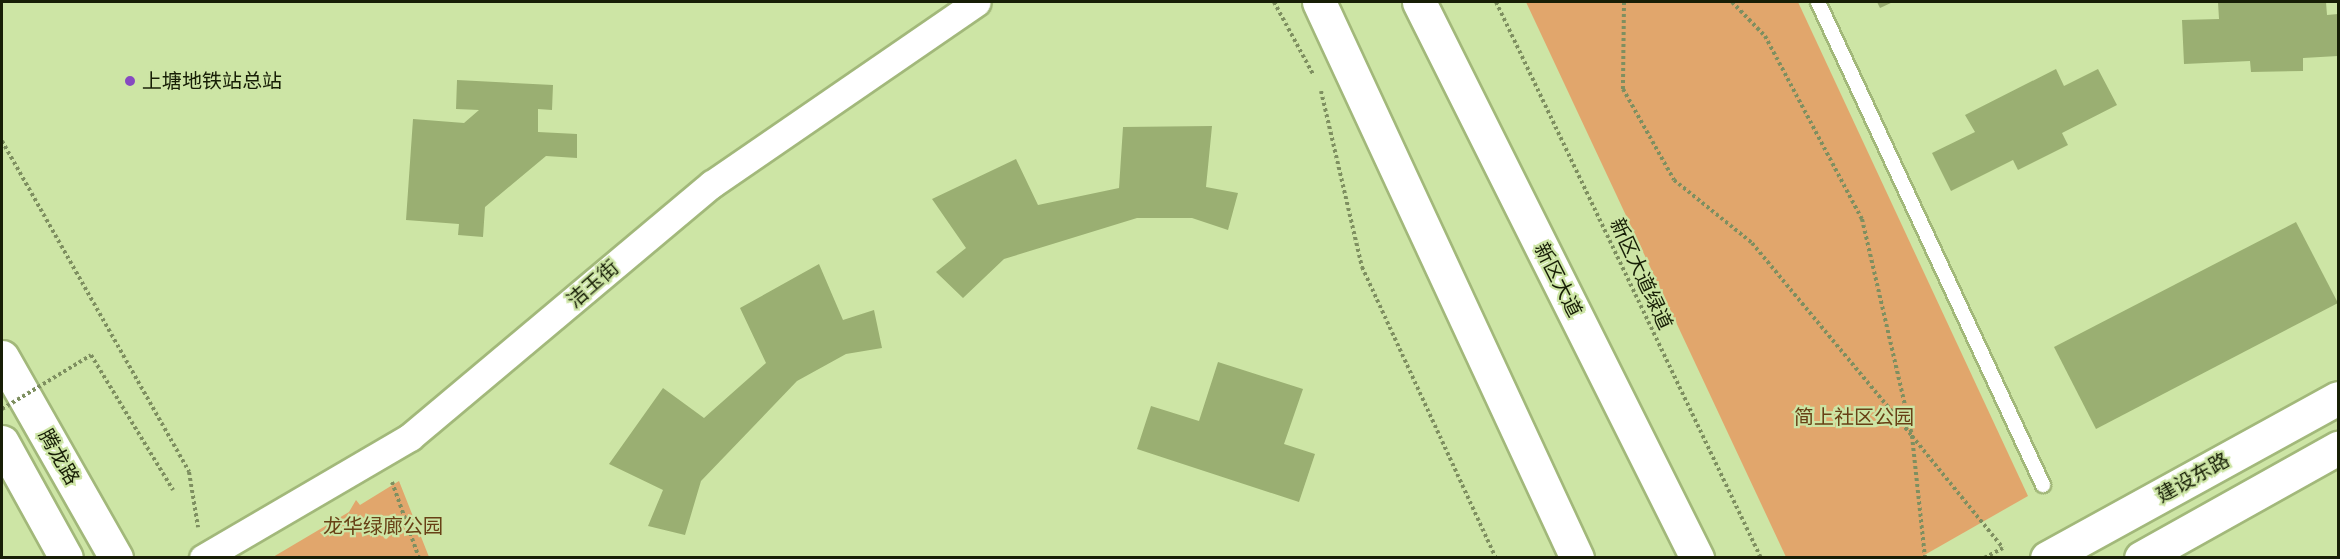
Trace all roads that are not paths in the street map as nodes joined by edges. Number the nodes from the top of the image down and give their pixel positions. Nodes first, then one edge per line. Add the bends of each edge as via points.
1 (978, 2) edge
2 (1319, 2) edge
3 (1419, 2) edge
4 (1818, 2) edge
5 (2, 357) edge
6 (2338, 398) edge
7 (2, 442) edge
8 (2338, 448) edge
9 (2043, 485) dead end
10 (1554, 508) junction
11 (66, 558) edge
12 (116, 558) edge
13 (203, 558) edge
14 (1566, 558) edge
15 (1577, 558) edge
16 (1697, 558) edge
17 (2047, 558) edge
18 (2141, 558) edge

1 - 13 street, 洁玉街 via 712,184 410,437
2 - 10 main road
3 - 16 main road, 新区大道
4 - 9 lane
5 - 12 main road, 腾龙路
6 - 17 main road, 建设东路
7 - 11 main road
8 - 18 main road
10 - 14 main road
10 - 15 main road

